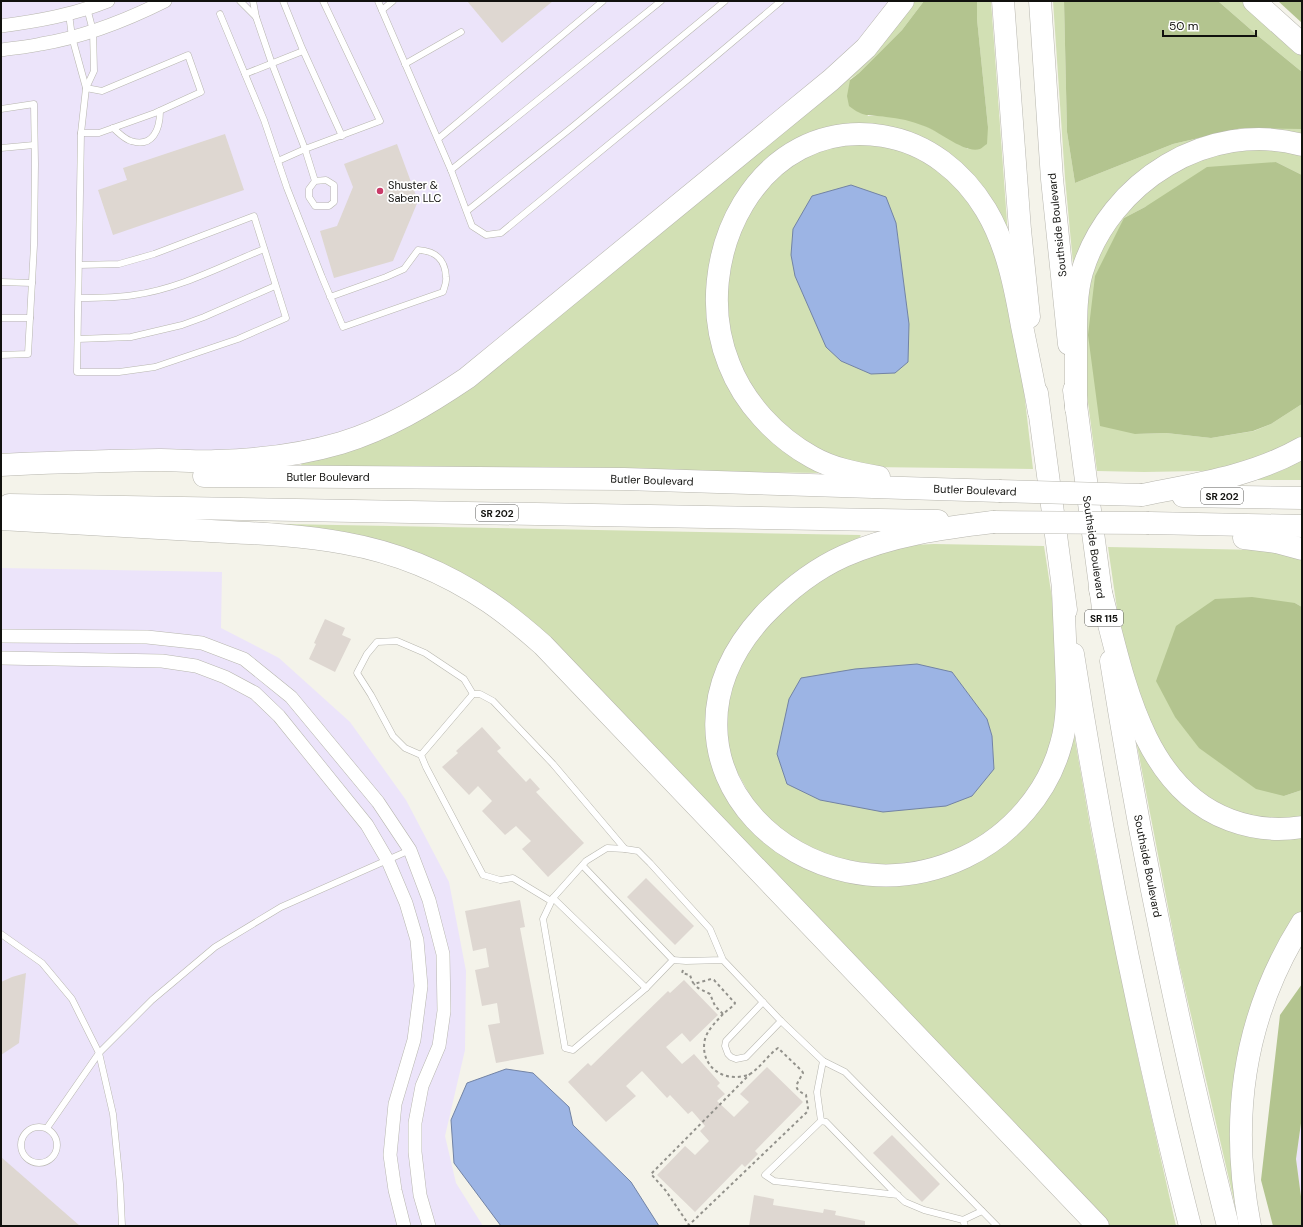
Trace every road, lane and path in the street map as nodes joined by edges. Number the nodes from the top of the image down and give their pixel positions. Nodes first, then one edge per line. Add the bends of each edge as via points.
1 (108, 1) edge
2 (165, 1) edge
3 (240, 1) edge
4 (253, 1) edge
5 (283, 1) edge
6 (323, 1) edge
7 (378, 1) edge
8 (393, 1) edge
9 (603, 1) edge
10 (661, 1) edge
11 (725, 1) edge
12 (781, 1) edge
13 (903, 1) edge
14 (1003, 1) edge
15 (1040, 1) edge
16 (1254, 1) edge
17 (88, 8) junction
18 (382, 10) junction
19 (69, 14) junction
20 (220, 14) dead end
21 (256, 18) junction
22 (1, 26) edge
23 (93, 31) junction
24 (461, 32) dead end
25 (72, 37) junction
26 (1302, 44) edge
27 (1, 50) edge
28 (303, 50) junction
29 (272, 64) junction
30 (405, 64) junction
31 (245, 74) junction
32 (86, 88) junction
33 (1, 109) edge
34 (160, 111) junction
35 (113, 128) junction
36 (81, 133) junction
37 (342, 136) junction
38 (438, 139) junction
39 (34, 145) junction
40 (1302, 145) edge
41 (1, 148) edge
42 (305, 149) junction
43 (278, 161) junction
44 (452, 170) junction
45 (315, 181) junction
46 (467, 211) junction
47 (264, 248) junction
48 (79, 265) junction
49 (1, 282) edge
50 (32, 283) junction
51 (275, 286) junction
52 (330, 297) junction
53 (79, 298) junction
54 (1, 318) edge
55 (30, 318) junction
56 (78, 339) junction
57 (1, 354) edge
58 (1076, 408) junction
59 (1039, 412) junction
60 (1302, 448) edge
61 (1, 465) edge
62 (1, 474) edge
63 (923, 489) junction
64 (1142, 495) junction
65 (1302, 498) edge
66 (1, 505) edge
67 (1, 519) edge
68 (993, 522) junction
69 (1198, 525) junction
70 (1302, 526) edge
71 (1302, 549) edge
72 (1100, 589) junction
73 (1064, 591) junction
74 (1, 636) edge
75 (1, 658) edge
76 (473, 694) junction
77 (421, 755) junction
78 (1302, 827) edge
79 (625, 849) junction
80 (410, 850) junction
81 (388, 861) junction
82 (583, 866) junction
83 (552, 900) junction
84 (1302, 923) edge
85 (1, 934) edge
86 (673, 960) junction
87 (723, 960) junction
88 (686, 961) junction
89 (694, 984) junction
90 (646, 988) junction
91 (762, 1002) junction
92 (723, 1014) junction
93 (781, 1021) junction
94 (99, 1053) junction
95 (823, 1061) junction
96 (750, 1074) junction
97 (821, 1121) junction
98 (47, 1128) junction
99 (898, 1195) junction
100 (982, 1210) junction
101 (964, 1223) edge
102 (122, 1226) edge
103 (404, 1226) edge
104 (430, 1226) edge
105 (997, 1226) edge
106 (1098, 1226) edge
107 (1190, 1226) edge
108 (1228, 1226) edge
109 (1250, 1226) edge

1 - 17 street
2 - 23 street
3 - 21 lane
4 - 21 lane
5 - 28 lane
6 - 37 lane via 380,121
7 - 18 lane
8 - 18 lane
9 - 38 lane
10 - 44 lane
11 - 46 lane
12 - 46 lane via 501,233 486,235 472,226
13 - 61 highway via 866,48 831,80 479,368 404,418 341,443 268,458 214,461 74,461
14 - 59 highway, SR 115 via 1020,230
15 - 58 highway, Southside Boulevard / SR 115 via 1052,179
16 - 26 highway
17 - 19 street
17 - 23 lane
18 - 30 lane
19 - 22 street
19 - 25 lane
20 - 31 lane
21 - 29 lane
23 - 25 street
23 - 32 lane via 94,71
24 - 30 lane
25 - 27 street
25 - 32 lane
28 - 29 lane
28 - 37 lane
29 - 31 lane
29 - 42 lane
30 - 38 lane
31 - 43 lane
32 - 34 lane via 102,91 188,54 201,92
32 - 36 lane
33 - 39 lane via 34,104
34 - 35 lane
34 - 35 lane via 159,129 149,140 141,142 126,139
35 - 36 lane via 100,133
36 - 48 lane
37 - 42 lane
38 - 44 lane
39 - 41 lane
39 - 50 lane
40 - 58 highway via 1276,140 1253,140 1208,147 1170,162 1121,202 1098,234 1082,273 1076,322
42 - 43 lane
42 - 45 lane
43 - 52 lane
44 - 46 lane
45 - 45 lane via 309,189 308,197 315,206 329,206 334,202 334,185 326,180
47 - 48 lane via 254,216 154,254 119,264
47 - 51 lane
47 - 53 lane via 187,281 160,289 110,298
48 - 53 lane
49 - 50 lane
50 - 55 lane
51 - 56 lane via 182,325 131,337
51 - 56 lane via 286,318 225,344 155,367 119,372 77,372
52 - 52 lane via 343,327 443,292 447,278 442,260 429,250 418,250 404,269
53 - 56 lane
54 - 55 lane
55 - 57 lane via 28,354
58 - 72 highway, Southside Boulevard / SR 115
59 - 63 highway via 1017,297 1004,250 978,197 955,172 930,152 916,145 875,134 832,137 807,145 787,156 769,170 747,197 725,242 716,294 723,348 729,364 756,410 796,447 832,466
59 - 73 highway, SR 115
60 - 64 highway via 1251,471
62 - 63 highway, Butler Boulevard / SR 202 via 624,479
63 - 64 highway, Butler Boulevard / SR 202, bridge
64 - 65 highway, Butler Boulevard / SR 202
66 - 68 highway, SR 202
67 - 106 highway via 293,535 339,542 371,549 418,565 488,601 543,645
68 - 69 highway, SR 202, bridge
68 - 73 highway via 901,537 842,557 776,602 742,641 732,658 719,694 716,730 721,762 727,778 744,807 758,822 786,845 819,864 871,876 908,875 943,867 974,853 1001,835 1025,812 1043,788 1062,742 1066,724 1067,689
69 - 70 highway, SR 202
69 - 71 highway via 1245,538
72 - 78 highway via 1124,679 1139,723 1158,759 1180,788 1208,810 1237,823 1266,829
72 - 108 highway, Southside Boulevard / SR 115 via 1122,725 1160,928 1201,1117
73 - 107 highway, SR 115 via 1118,906
74 - 80 street via 147,637 202,643 244,659 291,697 378,802
75 - 81 street via 162,661 196,666 226,677 255,693 279,716 367,825
76 - 77 lane
76 - 77 lane via 464,679 425,653 397,641 377,642 357,673 393,736 405,748
76 - 79 lane via 480,694 493,701 553,764
77 - 83 lane via 483,875 500,880 513,878
79 - 82 lane via 607,848 586,861
79 - 87 lane via 638,851 710,929
80 - 81 lane
80 - 104 street via 429,900 443,954 444,1011 438,1046 422,1086 416,1123 415,1152 420,1195
81 - 94 lane via 281,907 215,947 152,1000
81 - 103 street via 406,903 417,940 421,986 414,1040 395,1104 390,1155
82 - 83 lane
82 - 86 lane
83 - 90 lane
83 - 90 lane via 543,919 565,1048 572,1050
84 - 109 highway via 1283,956 1262,1003 1249,1052 1241,1103 1240,1153
85 - 94 lane via 42,963 72,999
86 - 88 lane
86 - 90 lane
87 - 88 lane
87 - 91 lane
88 - 89 path via 682,972 690,975
89 - 92 path via 710,994 715,1006
89 - 92 path via 714,980 735,1003
91 - 93 lane
91 - 93 lane via 726,1041 725,1046 731,1057 736,1059 746,1056
92 - 96 path via 707,1034 704,1045 706,1058 720,1075 730,1077
93 - 95 lane
94 - 98 lane
94 - 102 lane via 113,1114
95 - 97 lane via 817,1092
95 - 100 lane via 846,1072
96 - 96 path via 778,1048 803,1073 797,1089 806,1095 807,1112 689,1225 652,1174
97 - 99 lane via 826,1122
97 - 99 lane via 765,1175 774,1181
98 - 98 lane via 33,1127 23,1136 22,1150 25,1157 31,1161 45,1162 56,1153 56,1138
99 - 101 lane via 906,1202 924,1210
100 - 101 lane
100 - 105 lane

